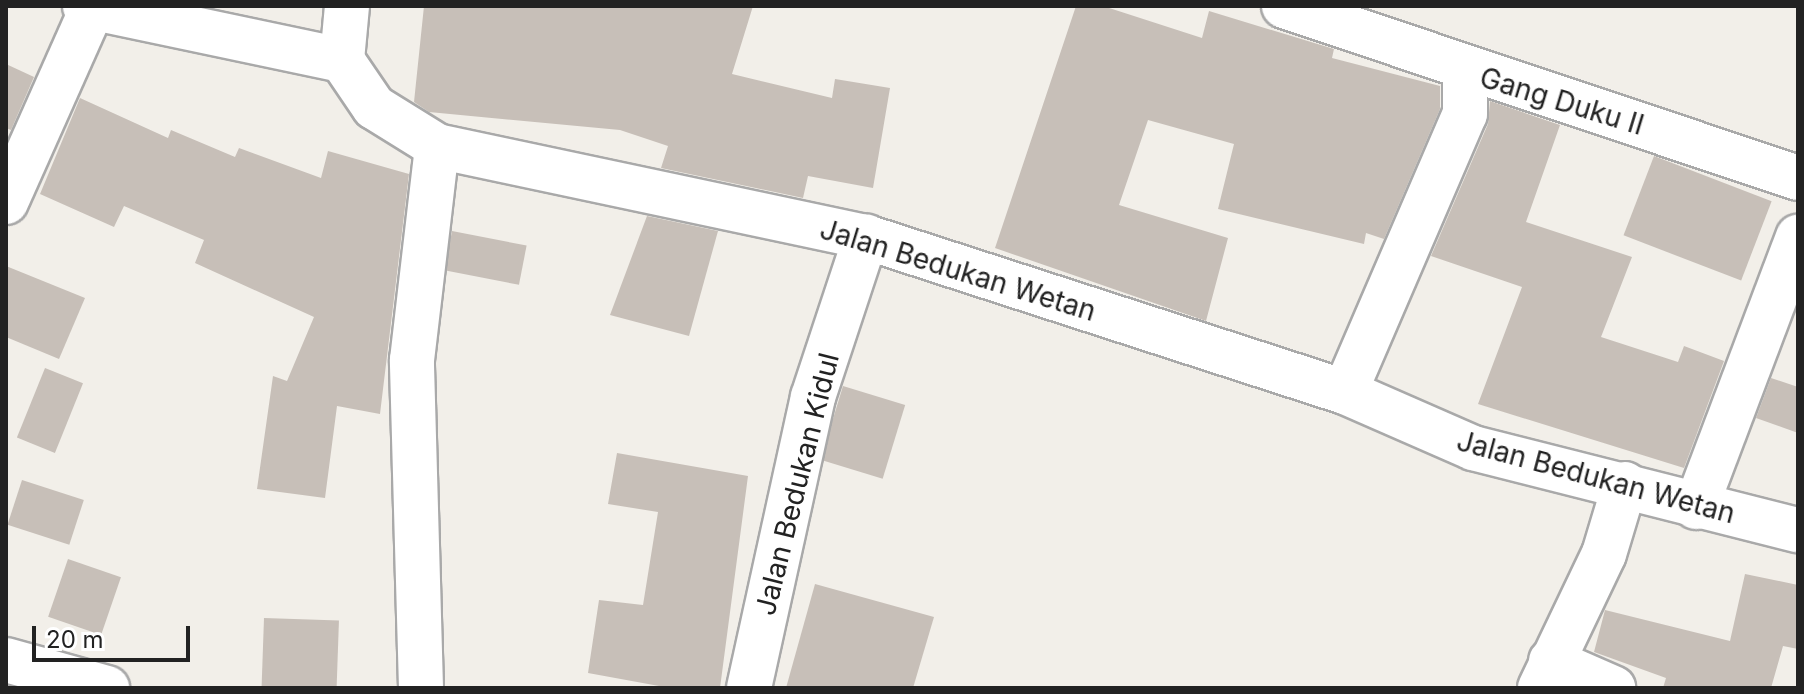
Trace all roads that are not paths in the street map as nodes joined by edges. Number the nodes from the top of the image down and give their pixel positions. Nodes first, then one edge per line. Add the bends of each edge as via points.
1 (85, 6) edge
2 (347, 6) edge
3 (1284, 6) edge
4 (93, 7) edge
5 (342, 60) junction
6 (1465, 72) junction
7 (437, 146) junction
8 (1798, 178) edge
9 (6, 202) edge
10 (866, 237) junction
11 (1798, 237) edge
12 (1345, 392) junction
13 (1625, 484) junction
14 (1696, 507) junction
15 (1798, 530) edge
16 (26, 672) edge
17 (1545, 675) edge
18 (107, 688) edge
19 (422, 688) edge
20 (749, 688) edge
21 (1613, 688) edge

1 - 4 street
2 - 5 street
3 - 6 street, Gang Duku II via 1420,46
4 - 5 street
4 - 9 street
5 - 7 street, Jalan Bedukan Wetan via 374,107
6 - 8 street, Gang Duku II
6 - 12 street via 1465,114
7 - 10 street, Jalan Bedukan Wetan
7 - 19 street via 412,360
10 - 12 street, Jalan Bedukan Wetan
10 - 20 street, Jalan Bedukan Kidul via 813,397
11 - 14 street
12 - 13 street, Jalan Bedukan Wetan via 1473,448
13 - 14 street, Jalan Bedukan Wetan
13 - 17 street via 1604,554
14 - 15 street, Jalan Bedukan Wetan
16 - 18 street
17 - 21 street

